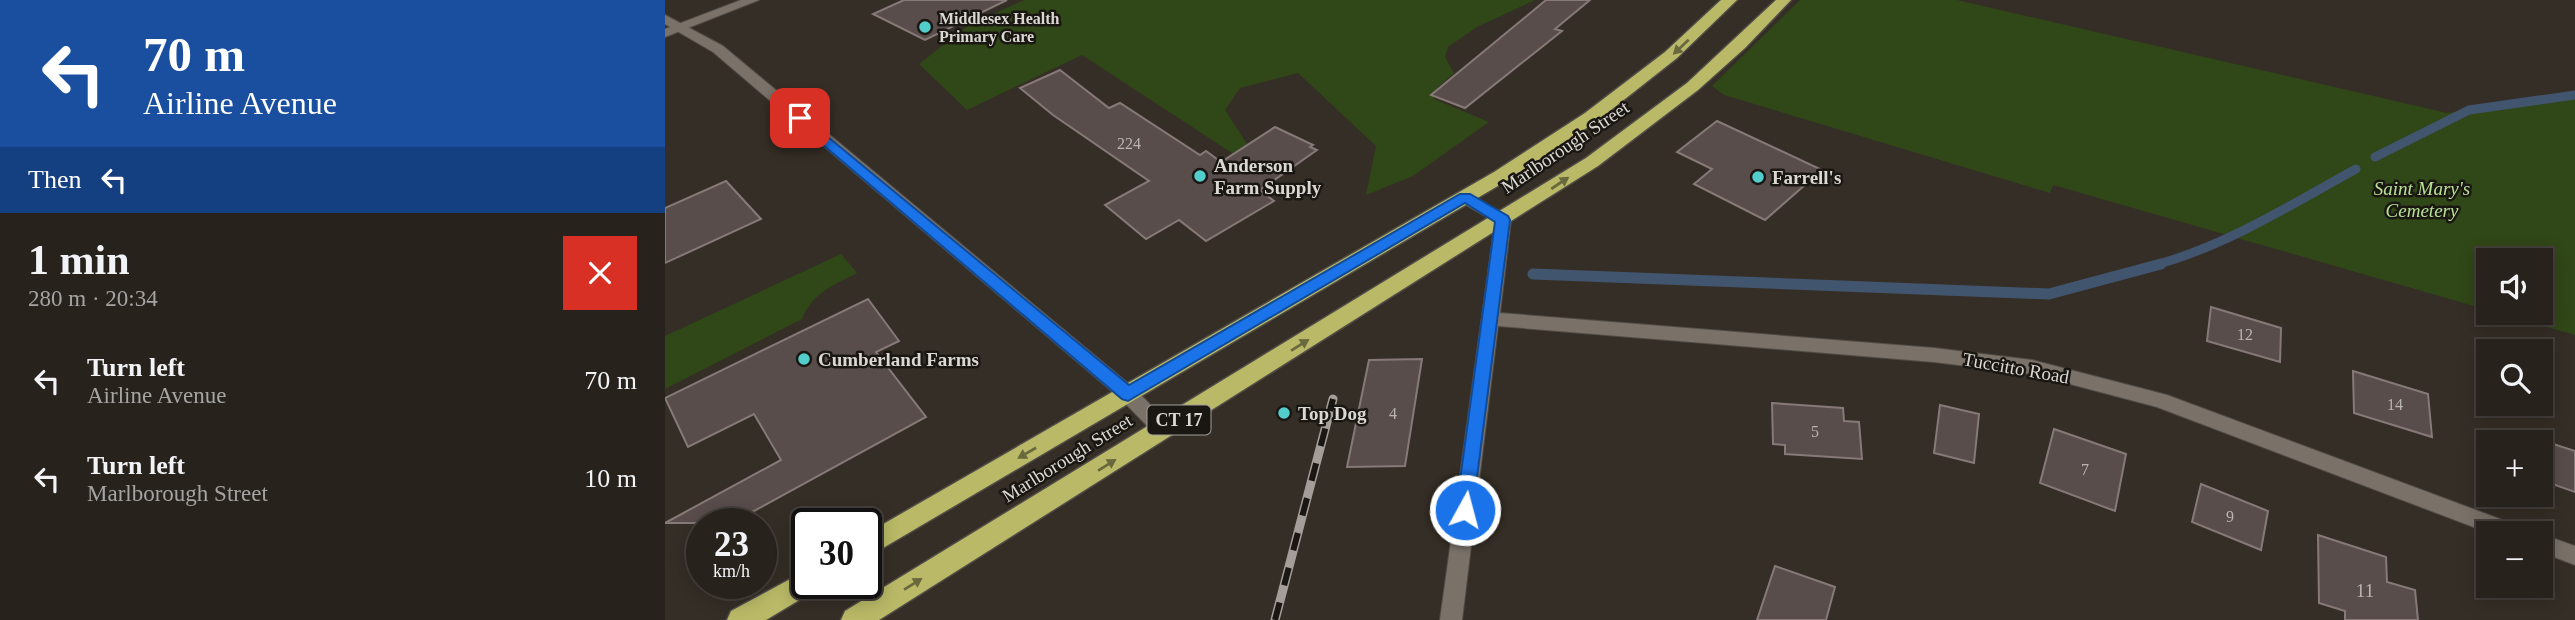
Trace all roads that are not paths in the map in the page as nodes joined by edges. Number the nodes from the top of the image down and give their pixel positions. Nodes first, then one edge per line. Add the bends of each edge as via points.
1 (753, 0) edge
2 (1730, 0) edge
3 (1784, 0) edge
4 (665, 19) edge
5 (673, 30) edge
6 (1465, 197) junction
7 (1503, 220) junction
8 (1490, 319) junction
9 (1128, 394) junction
10 (1163, 430) junction
11 (2482, 521) edge
12 (882, 538) edge
13 (2553, 547) edge
14 (2575, 555) edge
15 (791, 591) edge
16 (741, 620) edge
17 (855, 620) edge
18 (1451, 620) edge

1 - 5 street
2 -> 6 highway, Marlborough Street / CT 17 via 1671,55 1591,117
7 -> 3 highway, Marlborough Street / CT 17 via 1631,136 1712,70
4 - 5 street
5 - 9 street via 718,49
6 - 7 street
6 - 9 highway, Marlborough Street / CT 17
7 - 8 street
10 -> 7 highway, Marlborough Street / CT 17
8 - 11 street, Tuccitto Road via 1920,353 2032,367 2160,400
8 - 18 street
9 - 10 street
9 -> 12 highway, Marlborough Street / CT 17
17 -> 10 highway, Marlborough Street / CT 17
13 - 14 street
15 - 16 highway

